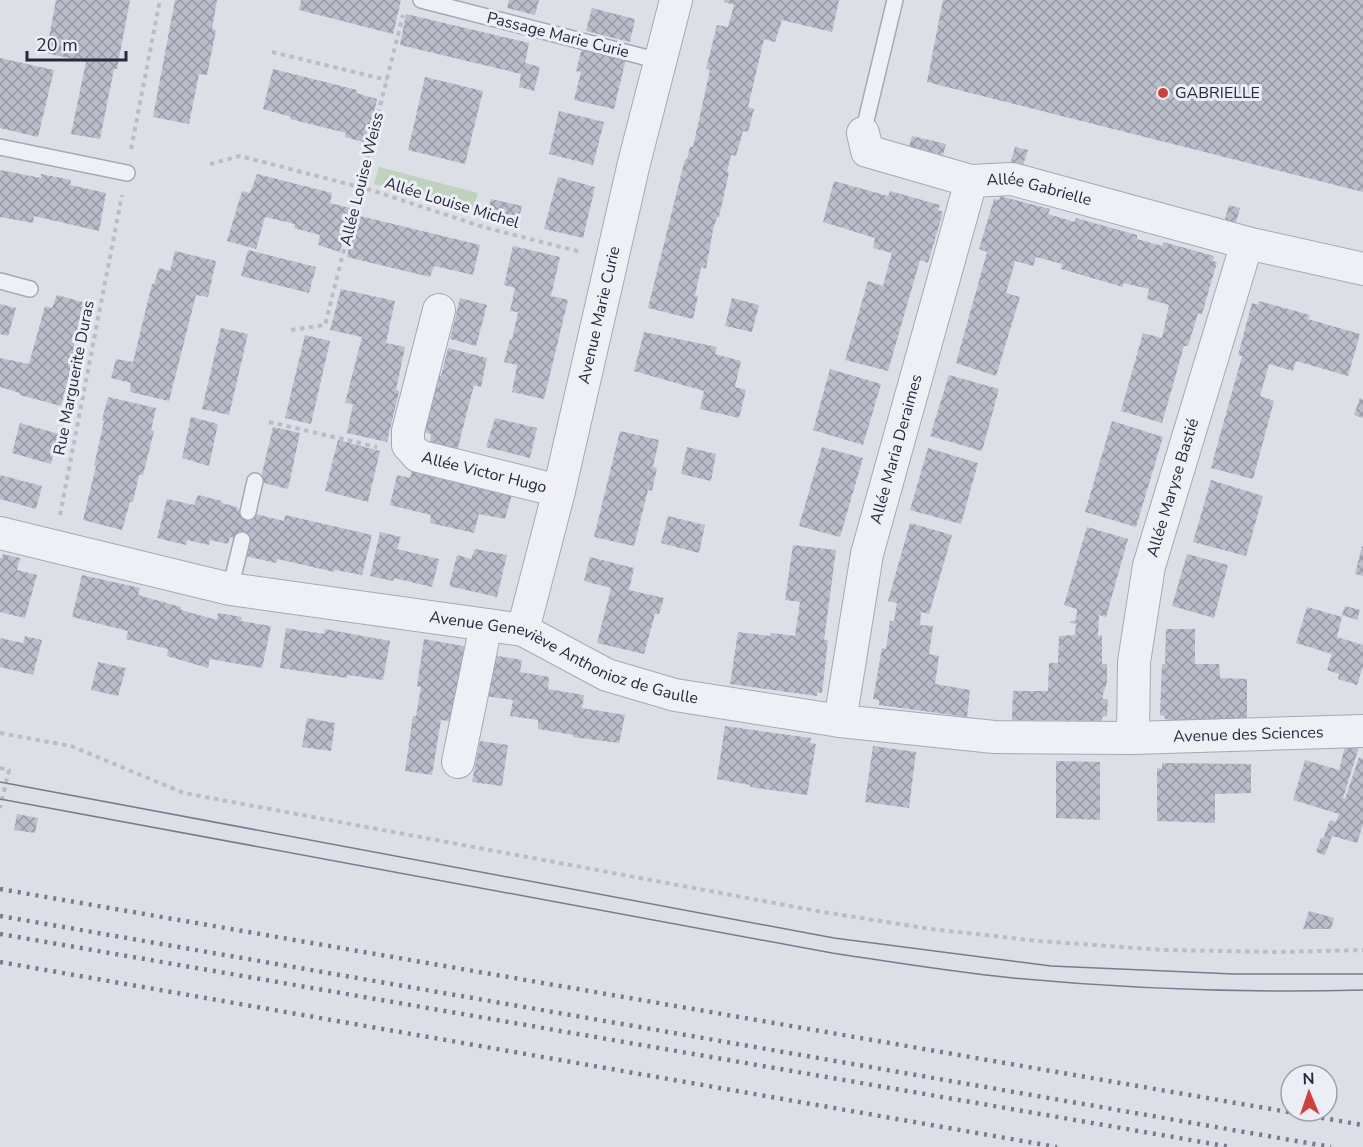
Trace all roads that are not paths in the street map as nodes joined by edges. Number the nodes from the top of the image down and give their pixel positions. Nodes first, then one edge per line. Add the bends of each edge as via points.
1 (421, 0) edge
2 (676, 0) edge
3 (895, 0) edge
4 (660, 61) junction
5 (863, 133) joint
6 (0, 147) edge
7 (127, 173) dead end
8 (971, 181) junction
9 (1247, 243) junction
10 (1363, 270) edge
11 (0, 281) edge
12 (30, 289) dead end
13 (439, 310) dead end
14 (255, 481) dead end
15 (559, 491) junction
16 (248, 512) dead end
17 (0, 533) edge
18 (242, 540) dead end
19 (230, 589) junction
20 (486, 625) junction
21 (523, 630) junction
22 (840, 721) junction
23 (1363, 731) edge
24 (1133, 738) junction
25 (458, 762) dead end

1 - 4 lane, Passage Marie Curie
2 - 4 street, Avenue Marie Curie
3 - 5 lane, Allée Gabrielle
4 - 15 street, Avenue Marie Curie
5 - 8 street, Allée Gabrielle via 867,151
6 - 7 lane
8 - 9 street, Allée Gabrielle via 1012,179
8 - 22 street, Allée Maria Deraimes via 867,554
9 - 10 street, Allée Gabrielle
9 - 24 street, Allée Maryse Bastié via 1149,566 1134,662
11 - 12 lane
13 - 15 street, Allée Victor Hugo via 408,431 408,445 418,456
14 - 16 lane
15 - 21 street, Avenue Marie Curie
17 - 19 street, Avenue Geneviève Anthonioz de Gaulle
18 - 19 lane
19 - 20 street, Avenue Geneviève Anthonioz de Gaulle
20 - 21 street, Avenue Geneviève Anthonioz de Gaulle
20 - 25 street
21 - 22 street, Avenue Geneviève Anthonioz de Gaulle via 607,675 675,695
22 - 24 street, Avenue Geneviève Anthonioz de Gaulle via 994,738
23 - 24 street, Avenue des Sciences

